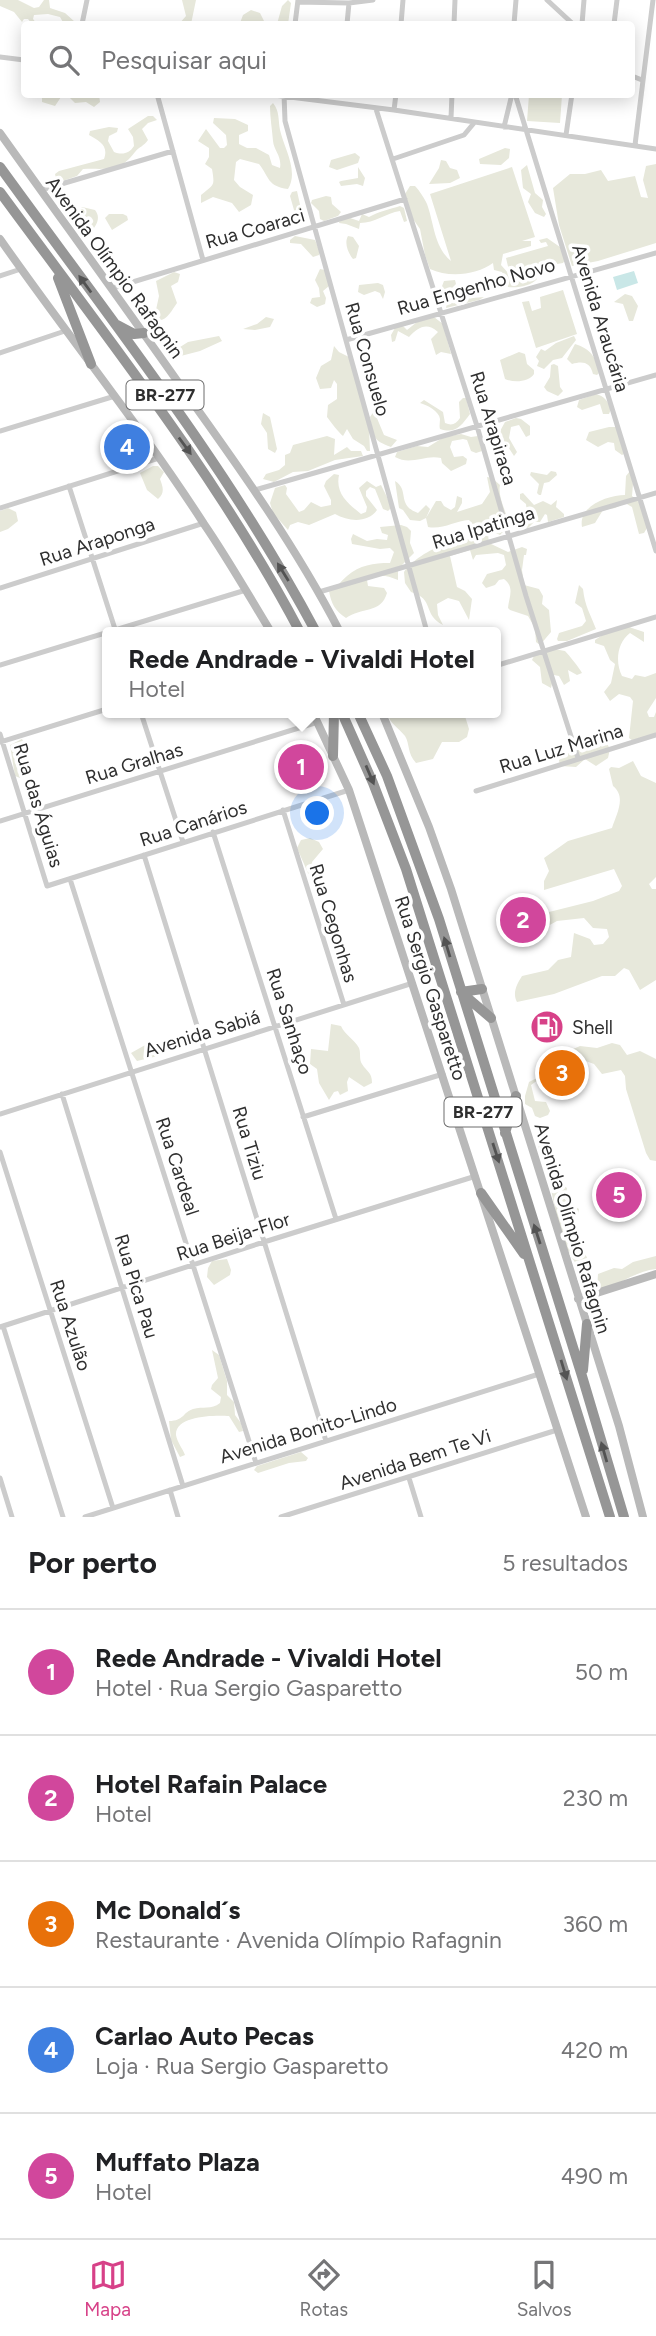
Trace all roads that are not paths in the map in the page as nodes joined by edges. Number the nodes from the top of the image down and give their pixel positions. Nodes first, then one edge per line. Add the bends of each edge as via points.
1 (87, 0) edge
2 (372, 0) edge
3 (403, 0) edge
4 (455, 0) edge
5 (516, 0) edge
6 (547, 0) edge
7 (584, 0) edge
8 (617, 0) edge
9 (653, 0) edge
10 (298, 1) edge
11 (349, 3) junction
12 (83, 21) edge
13 (295, 21) edge
14 (347, 21) edge
15 (401, 21) edge
16 (454, 21) edge
17 (514, 21) edge
18 (570, 21) edge
19 (582, 21) edge
20 (614, 21) edge
21 (0, 57) edge
22 (21, 60) edge
23 (635, 77) edge
24 (642, 80) junction
25 (158, 98) edge
26 (284, 98) edge
27 (300, 98) edge
28 (340, 98) edge
29 (396, 98) edge
30 (452, 98) edge
31 (513, 98) edge
32 (515, 98) edge
33 (571, 98) edge
34 (339, 103) junction
35 (376, 109) junction
36 (394, 110) junction
37 (451, 118) junction
38 (474, 123) junction
39 (504, 128) junction
40 (525, 130) junction
41 (0, 133) edge
42 (566, 135) junction
43 (635, 145) junction
44 (656, 149) edge
45 (173, 152) junction
46 (393, 159) junction
47 (0, 167) edge
48 (41, 191) junction
49 (0, 192) edge
50 (405, 199) junction
51 (314, 228) junction
52 (0, 239) edge
53 (656, 253) edge
54 (50, 259) junction
55 (203, 260) junction
56 (21, 269) junction
57 (571, 275) junction
58 (0, 276) edge
59 (113, 288) junction
60 (440, 313) junction
61 (111, 321) junction
62 (65, 331) junction
63 (144, 333) junction
64 (346, 340) junction
65 (0, 353) edge
66 (91, 364) junction
67 (656, 375) edge
68 (606, 389) junction
69 (115, 396) junction
70 (477, 426) junction
71 (0, 431) edge
72 (378, 456) junction
73 (159, 458) junction
74 (69, 486) junction
75 (255, 490) junction
76 (656, 493) edge
77 (640, 498) junction
78 (0, 509) edge
79 (204, 523) junction
80 (510, 536) junction
81 (656, 551) edge
82 (92, 559) junction
83 (408, 566) junction
84 (0, 588) edge
85 (246, 590) junction
86 (319, 592) junction
87 (656, 617) edge
88 (114, 627) edge
89 (128, 627) edge
90 (268, 627) edge
91 (297, 627) edge
92 (313, 627) edge
93 (338, 627) edge
94 (426, 627) edge
95 (102, 635) edge
96 (544, 651) junction
97 (501, 664) edge
98 (0, 665) edge
99 (102, 711) edge
100 (143, 718) edge
101 (316, 718) edge
102 (334, 718) edge
103 (344, 718) edge
104 (361, 718) edge
105 (384, 718) edge
106 (318, 722) junction
107 (0, 734) edge
108 (656, 735) edge
109 (1, 742) edge
110 (333, 756) junction
111 (578, 758) junction
112 (159, 772) junction
113 (349, 790) junction
114 (476, 791) dead end
115 (283, 810) junction
116 (25, 813) junction
117 (0, 821) edge
118 (213, 832) junction
119 (183, 842) junction
120 (144, 855) junction
121 (71, 879) junction
122 (47, 886) joint
123 (413, 983) junction
124 (482, 989) junction
125 (461, 992) junction
126 (344, 1005) junction
127 (491, 1018) junction
128 (275, 1027) junction
129 (204, 1049) junction
130 (132, 1072) junction
131 (443, 1074) junction
132 (62, 1094) junction
133 (516, 1096) junction
134 (0, 1114) edge
135 (303, 1117) junction
136 (505, 1133) junction
137 (0, 1152) edge
138 (476, 1176) junction
139 (481, 1193) junction
140 (336, 1219) junction
141 (264, 1241) junction
142 (531, 1264) junction
143 (193, 1265) junction
144 (656, 1273) edge
145 (122, 1289) junction
146 (578, 1299) junction
147 (51, 1311) junction
148 (587, 1324) junction
149 (1, 1327) edge
150 (539, 1374) junction
151 (582, 1376) junction
152 (557, 1430) junction
153 (326, 1441) junction
154 (256, 1463) junction
155 (0, 1478) edge
156 (409, 1478) junction
157 (183, 1486) junction
158 (170, 1490) junction
159 (113, 1508) junction
160 (12, 1517) edge
161 (63, 1517) edge
162 (85, 1517) edge
163 (178, 1517) edge
164 (281, 1517) edge
165 (421, 1517) edge
166 (586, 1517) edge
167 (610, 1517) edge
168 (624, 1517) edge
169 (643, 1517) edge

1 - 12 street
2 - 11 street
3 - 15 street
4 - 16 street
5 - 17 street
6 - 18 street
7 - 19 street
8 - 20 street
9 - 24 street
10 - 11 street
10 - 13 street
11 - 14 street
21 - 22 street
23 - 24 street
24 - 43 street
25 - 45 street
26 - 51 street, Rua Consuelo via 285,121
27 - 34 street
28 - 34 street
29 - 36 street
30 - 37 street
31 - 39 street
32 - 40 street, Avenida Araucária
33 - 42 street
34 - 35 street
35 - 36 street
35 - 46 street, Rua Arapiraca
36 - 37 street
37 - 38 street
38 - 39 street
38 - 46 street via 460,137
39 - 40 street
40 - 42 street
40 - 57 street, Avenida Araucária
41 - 48 street, Avenida Olímpio Rafagnin
42 - 43 street
43 - 44 street
45 - 48 street
45 - 55 street
46 - 50 street, Rua Arapiraca
61 -> 47 highway, BR-277
48 - 59 street, Avenida Olímpio Rafagnin
49 - 54 highway, BR-277
50 - 51 street, Rua Coaraci
50 - 60 street, Rua Arapiraca
51 - 55 street, Rua Coaraci
51 - 64 street, Rua Consuelo
52 - 56 street
53 - 57 street, Rua Engenho Novo
54 - 66 highway
54 -> 91 highway, BR-277 via 210,481
55 - 59 street, Rua Coaraci
56 - 58 street
56 - 62 street
57 - 60 street, Rua Engenho Novo
57 - 68 street, Avenida Araucária
59 - 63 street, Avenida Olímpio Rafagnin
60 - 64 street, Rua Engenho Novo
60 - 70 street, Rua Arapiraca
61 - 63 highway via 134,334
92 -> 61 highway, BR-277 via 233,492
62 - 65 street
62 - 66 street
63 - 75 street, Avenida Olímpio Rafagnin
64 - 72 street, Rua Consuelo
66 - 69 street
67 - 68 street
68 - 70 street
68 - 77 street, Avenida Araucária
69 - 71 street
69 - 73 street
70 - 72 street
70 - 80 street, Rua Arapiraca
72 - 75 street
72 - 83 street, Rua Consuelo
73 - 74 street
73 - 79 street
74 - 78 street
74 - 82 street
75 - 86 street, Avenida Olímpio Rafagnin
76 - 77 street, Rua Ipatinga
77 - 80 street, Rua Ipatinga
77 - 81 street, Avenida Araucária
79 - 82 street, Rua Araponga
79 - 85 street
80 - 83 street, Rua Ipatinga
80 - 96 street, Rua Arapiraca
82 - 84 street, Rua Araponga
82 - 88 street
83 - 86 street, Rua Ipatinga
83 - 94 street, Rua Consuelo
85 - 89 street
85 - 90 street
86 - 93 street, Avenida Olímpio Rafagnin
87 - 96 street
95 - 98 street
96 - 97 street
96 - 111 street, Rua Arapiraca
99 - 109 street
100 - 112 street
101 - 106 street, Rua Sergio Gasparetto
102 - 110 highway
103 -> 142 highway, BR-277 via 406,869
125 -> 104 highway, BR-277 via 409,833
105 - 124 street, Avenida Olímpio Rafagnin via 429,827
106 - 110 street, Rua Sergio Gasparetto
106 - 112 street, Rua Gralhas
107 - 109 street, Rua das Águias
108 - 111 street, Rua Luz Marina
109 - 116 street, Rua das Águias
110 - 113 street, Rua Sergio Gasparetto
111 - 114 street, Rua Luz Marina
112 - 116 street, Rua Gralhas
112 - 119 street
113 - 115 street, Rua Canários
113 - 123 street, Rua Sergio Gasparetto
115 - 118 street, Rua Canários
115 - 126 street, Rua Cegonhas
116 - 117 street, Rua Gralhas
116 - 122 street, Rua das Águias
118 - 119 street, Rua Canários
118 - 128 street, Rua Sanhaço
119 - 120 street, Rua Canários
120 - 121 street, Rua Canários
120 - 129 street, Rua Tiziu
121 - 122 street, Rua Canários
121 - 130 street, Rua Cardeal
123 - 126 street, Avenida Sabiá
123 - 131 street, Rua Sergio Gasparetto
124 - 125 highway
124 - 127 street, Avenida Olímpio Rafagnin
125 - 127 highway
125 - 136 highway, BR-277
126 - 128 street, Avenida Sabiá
127 - 133 street, Avenida Olímpio Rafagnin
128 - 129 street, Avenida Sabiá
128 - 135 street, Rua Sanhaço
129 - 130 street, Avenida Sabiá
129 - 141 street, Rua Tiziu
130 - 132 street, Avenida Sabiá
130 - 143 street, Rua Cardeal
131 - 135 street
131 - 138 street, Rua Sergio Gasparetto
132 - 134 street, Avenida Sabiá
132 - 145 street, Rua Pica Pau
133 - 136 highway
133 - 146 street, Avenida Olímpio Rafagnin
135 - 140 street, Rua Sanhaço
151 -> 136 highway, BR-277
137 - 147 street, Rua Azulão
138 - 139 street, Rua Sergio Gasparetto
138 - 140 street, Rua Beija-Flor
139 - 142 highway
139 - 150 street, Rua Sergio Gasparetto
140 - 141 street, Rua Beija-Flor
141 - 143 street, Rua Beija-Flor
141 - 153 street, Rua Tiziu
142 -> 167 highway, BR-277
143 - 145 street, Rua Beija-Flor
143 - 154 street, Rua Cardeal
144 - 146 street
145 - 147 street, Rua Beija-Flor
145 - 157 street, Rua Pica Pau
146 - 148 street, Avenida Olímpio Rafagnin
147 - 149 street, Rua Beija-Flor
147 - 159 street, Rua Azulão
148 - 151 highway
148 - 169 street, Avenida Olímpio Rafagnin
149 - 161 street
150 - 152 street, Rua Sergio Gasparetto
150 - 153 street, Avenida Bonito-Lindo
168 -> 151 highway, BR-277
152 - 156 street, Avenida Bem Te Vi
152 - 166 street, Rua Sergio Gasparetto
153 - 154 street, Avenida Bonito-Lindo
154 - 157 street, Avenida Bonito-Lindo
155 - 160 street
156 - 164 street, Avenida Bem Te Vi
156 - 165 street
157 - 158 street, Avenida Bonito-Lindo
158 - 159 street, Avenida Bonito-Lindo
158 - 163 street
159 - 162 street, Avenida Bonito-Lindo

